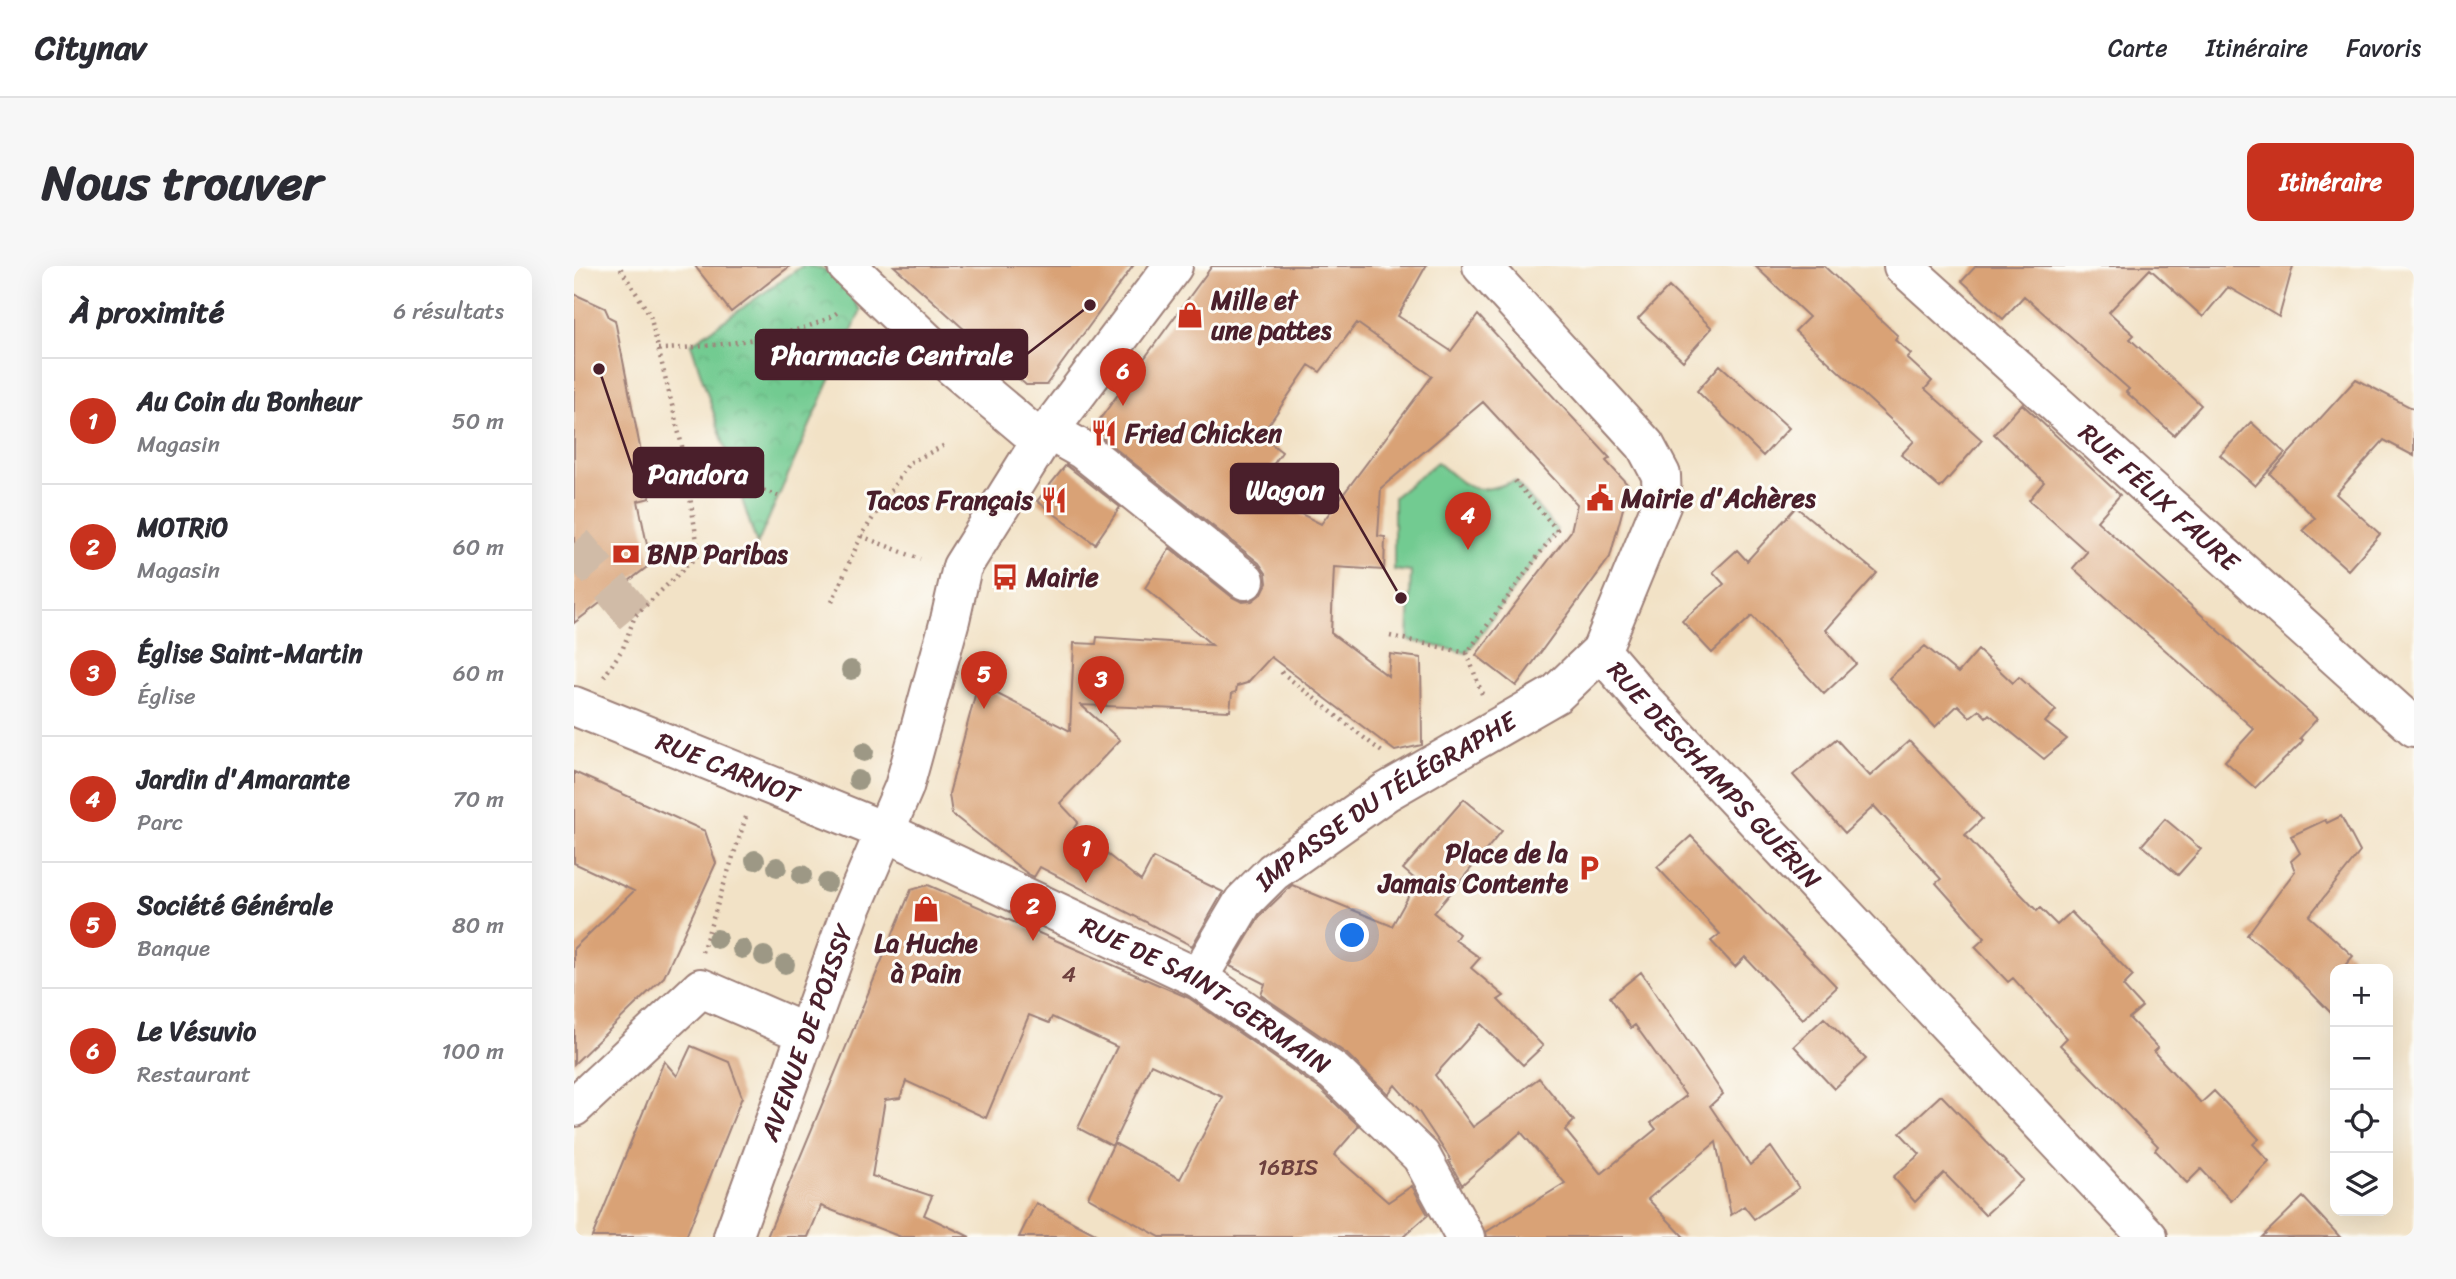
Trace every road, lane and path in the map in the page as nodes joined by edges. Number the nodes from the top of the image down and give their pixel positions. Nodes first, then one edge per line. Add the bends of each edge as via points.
1 (619, 266) edge
2 (847, 266) edge
3 (1173, 266) edge
4 (1482, 266) edge
5 (1903, 266) edge
6 (845, 305) dead end
7 (658, 349) junction
8 (1045, 436) junction
9 (947, 444) dead end
10 (1515, 481) dead end
11 (689, 492) junction
12 (778, 496) dead end
13 (860, 536) junction
14 (919, 559) dead end
15 (1245, 580) dead end
16 (832, 601) dead end
17 (1390, 636) dead end
18 (1601, 652) junction
19 (1467, 653) junction
20 (1281, 672) dead end
21 (1486, 704) dead end
22 (583, 709) edge
23 (2414, 727) edge
24 (1386, 755) dead end
25 (748, 810) dead end
26 (884, 831) junction
27 (699, 961) dead end
28 (1198, 978) junction
29 (807, 1034) junction
30 (574, 1107) edge
31 (733, 1237) edge
32 (1465, 1237) edge
33 (2148, 1237) edge

1 - 7 path via 650,315
2 - 8 street via 953,367
3 - 8 street, AVENUE DE POISSY
4 - 18 street, RUE DESCHAMPS GUÉRIN via 1645,445 1661,475 1662,503
5 - 23 street, RUE FÉLIX FAURE
6 - 7 path via 831,317 790,330 693,349
7 - 11 path
8 - 15 street via 1083,450
8 - 26 street, AVENUE DE POISSY via 962,567 904,787
9 - 13 path via 909,463
10 - 19 path via 1557,530
11 - 12 path via 742,482
11 - 22 path via 699,554 635,616 623,648
13 - 14 path
13 - 16 path
17 - 19 path
18 - 28 street, IMPASSE DU TÉLÉGRAPHE via 1556,694 1386,792 1273,872 1243,902
18 - 33 street, RUE DESCHAMPS GUÉRIN
19 - 21 path
20 - 24 path
22 - 26 street, RUE CARNOT
25 - 27 path
26 - 28 street, RUE DE SAINT-GERMAIN
26 - 29 street, AVENUE DE POISSY
28 - 32 street, RUE DE SAINT-GERMAIN via 1334,1072 1421,1156
29 - 30 street via 701,988
29 - 31 street, AVENUE DE POISSY

